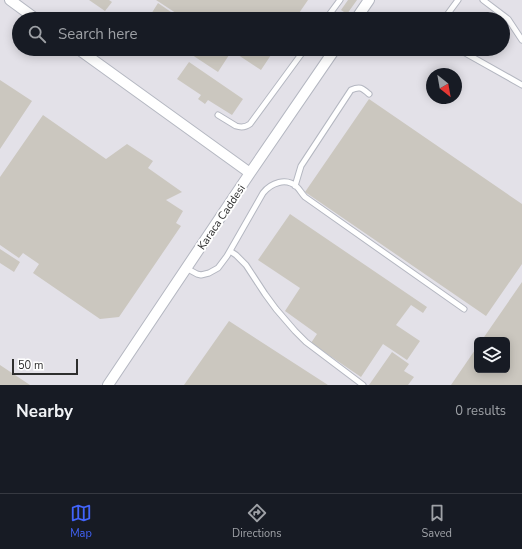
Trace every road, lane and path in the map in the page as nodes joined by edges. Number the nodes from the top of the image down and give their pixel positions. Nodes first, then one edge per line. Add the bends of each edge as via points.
1 (10, 0) edge
2 (340, 0) edge
3 (369, 0) edge
4 (458, 0) edge
5 (484, 0) edge
6 (26, 12) edge
7 (332, 12) edge
8 (361, 12) edge
9 (449, 12) edge
10 (499, 12) edge
11 (510, 22) edge
12 (522, 40) edge
13 (88, 56) edge
14 (300, 56) edge
15 (330, 56) edge
16 (470, 56) edge
17 (522, 85) edge
18 (369, 94) dead end
19 (218, 115) dead end
20 (250, 172) junction
21 (295, 186) junction
22 (230, 251) junction
23 (186, 268) junction
24 (464, 309) dead end
25 (108, 385) edge
26 (364, 385) edge

1 - 6 street
2 - 7 lane
3 - 8 street
4 - 9 lane
5 - 10 lane
11 - 12 lane
13 - 20 street
14 - 19 lane via 250,124 236,126
15 - 20 street, Karaca Caddesi
16 - 17 lane
18 - 21 lane via 362,88 351,90 301,166
20 - 23 street, Karaca Caddesi
21 - 22 lane via 280,182 266,189
21 - 24 lane via 305,198
22 - 23 lane via 218,268 209,273 197,274
22 - 26 lane via 246,265 268,299 306,342
23 - 25 street, Karaca Caddesi

